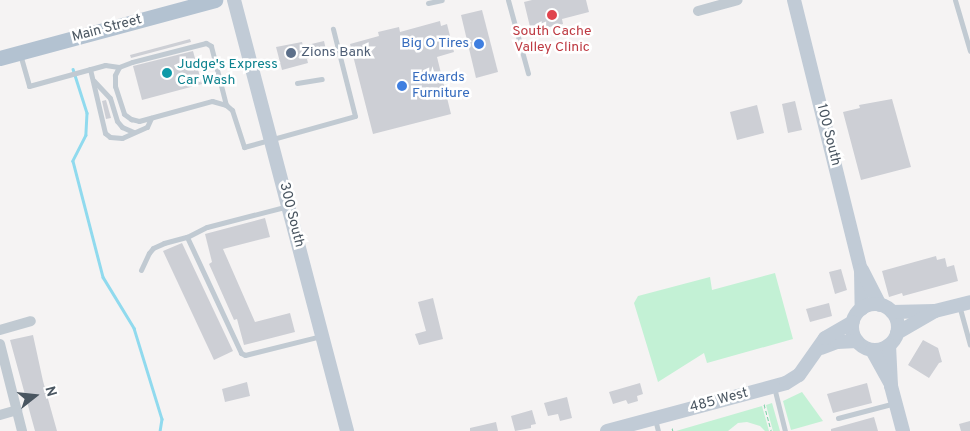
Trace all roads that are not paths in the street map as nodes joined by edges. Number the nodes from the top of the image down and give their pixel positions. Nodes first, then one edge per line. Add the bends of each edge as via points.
1 (215, 0) edge
2 (234, 0) edge
3 (439, 0) edge
4 (508, 0) edge
5 (738, 0) edge
6 (794, 0) edge
7 (957, 0) edge
8 (428, 4) dead end
9 (698, 10) dead end
10 (333, 29) dead end
11 (970, 44) edge
12 (970, 51) edge
13 (19, 52) junction
14 (0, 58) edge
15 (120, 67) junction
16 (90, 69) junction
17 (528, 73) dead end
18 (322, 78) dead end
19 (94, 81) junction
20 (297, 84) dead end
21 (226, 105) junction
22 (151, 118) junction
23 (133, 132) junction
24 (271, 139) junction
25 (288, 206) junction
26 (187, 237) junction
27 (141, 270) dead end
28 (861, 270) junction
29 (965, 303) edge
30 (880, 305) junction
31 (862, 309) junction
32 (935, 311) junction
33 (892, 312) junction
34 (31, 321) dead end
35 (853, 322) junction
36 (0, 330) edge
37 (897, 333) junction
38 (322, 336) junction
39 (858, 341) junction
40 (0, 344) edge
41 (889, 345) junction
42 (970, 345) edge
43 (816, 350) junction
44 (872, 350) junction
45 (891, 386) junction
46 (774, 387) junction
47 (896, 403) junction
48 (17, 410) junction
49 (0, 415) edge
50 (838, 418) dead end
51 (656, 425) edge
52 (22, 431) edge
53 (347, 431) edge
54 (607, 431) edge
55 (785, 431) edge
56 (903, 431) edge

1 - 13 main road, Main Street
2 - 24 street, 300 South
3 - 8 lane
4 - 17 lane
5 - 9 street
6 - 28 street, 100 South
7 - 11 lane
7 - 12 lane
10 - 24 lane via 355,116
13 - 14 main road, Main Street
13 - 16 lane via 28,86
15 - 16 lane via 104,65
15 - 21 lane via 206,43 211,46
15 - 22 lane via 115,75 124,114 139,121
16 - 19 lane
18 - 20 lane
19 - 23 lane via 110,98 117,121
19 - 23 lane via 106,133 115,139
21 - 22 lane via 212,101
21 - 24 lane via 232,110 244,146
22 - 23 lane via 146,127
24 - 25 street, 300 South
25 - 26 lane via 207,227
25 - 38 street, 300 South
26 - 27 lane via 153,248
26 - 38 lane via 241,354
28 - 30 street, 100 South
28 - 31 street, 100 South
29 - 32 street
29 - 42 lane
30 - 31 street
30 - 33 street
31 - 35 street
32 - 33 street
32 - 37 street
33 - 37 street via 898,326
34 - 36 street
35 - 39 street via 852,329
35 - 43 street, 485 West via 825,338
37 - 41 street
38 - 53 street, 300 South
39 - 43 street via 837,342
39 - 44 street
40 - 48 street
41 - 44 street
41 - 45 street
43 - 46 street, 485 West via 799,375
44 - 45 street
45 - 47 street
46 - 51 street, 485 West
46 - 55 lane
47 - 50 lane
47 - 56 street
48 - 49 street
48 - 52 street
51 - 54 street, 485 West

